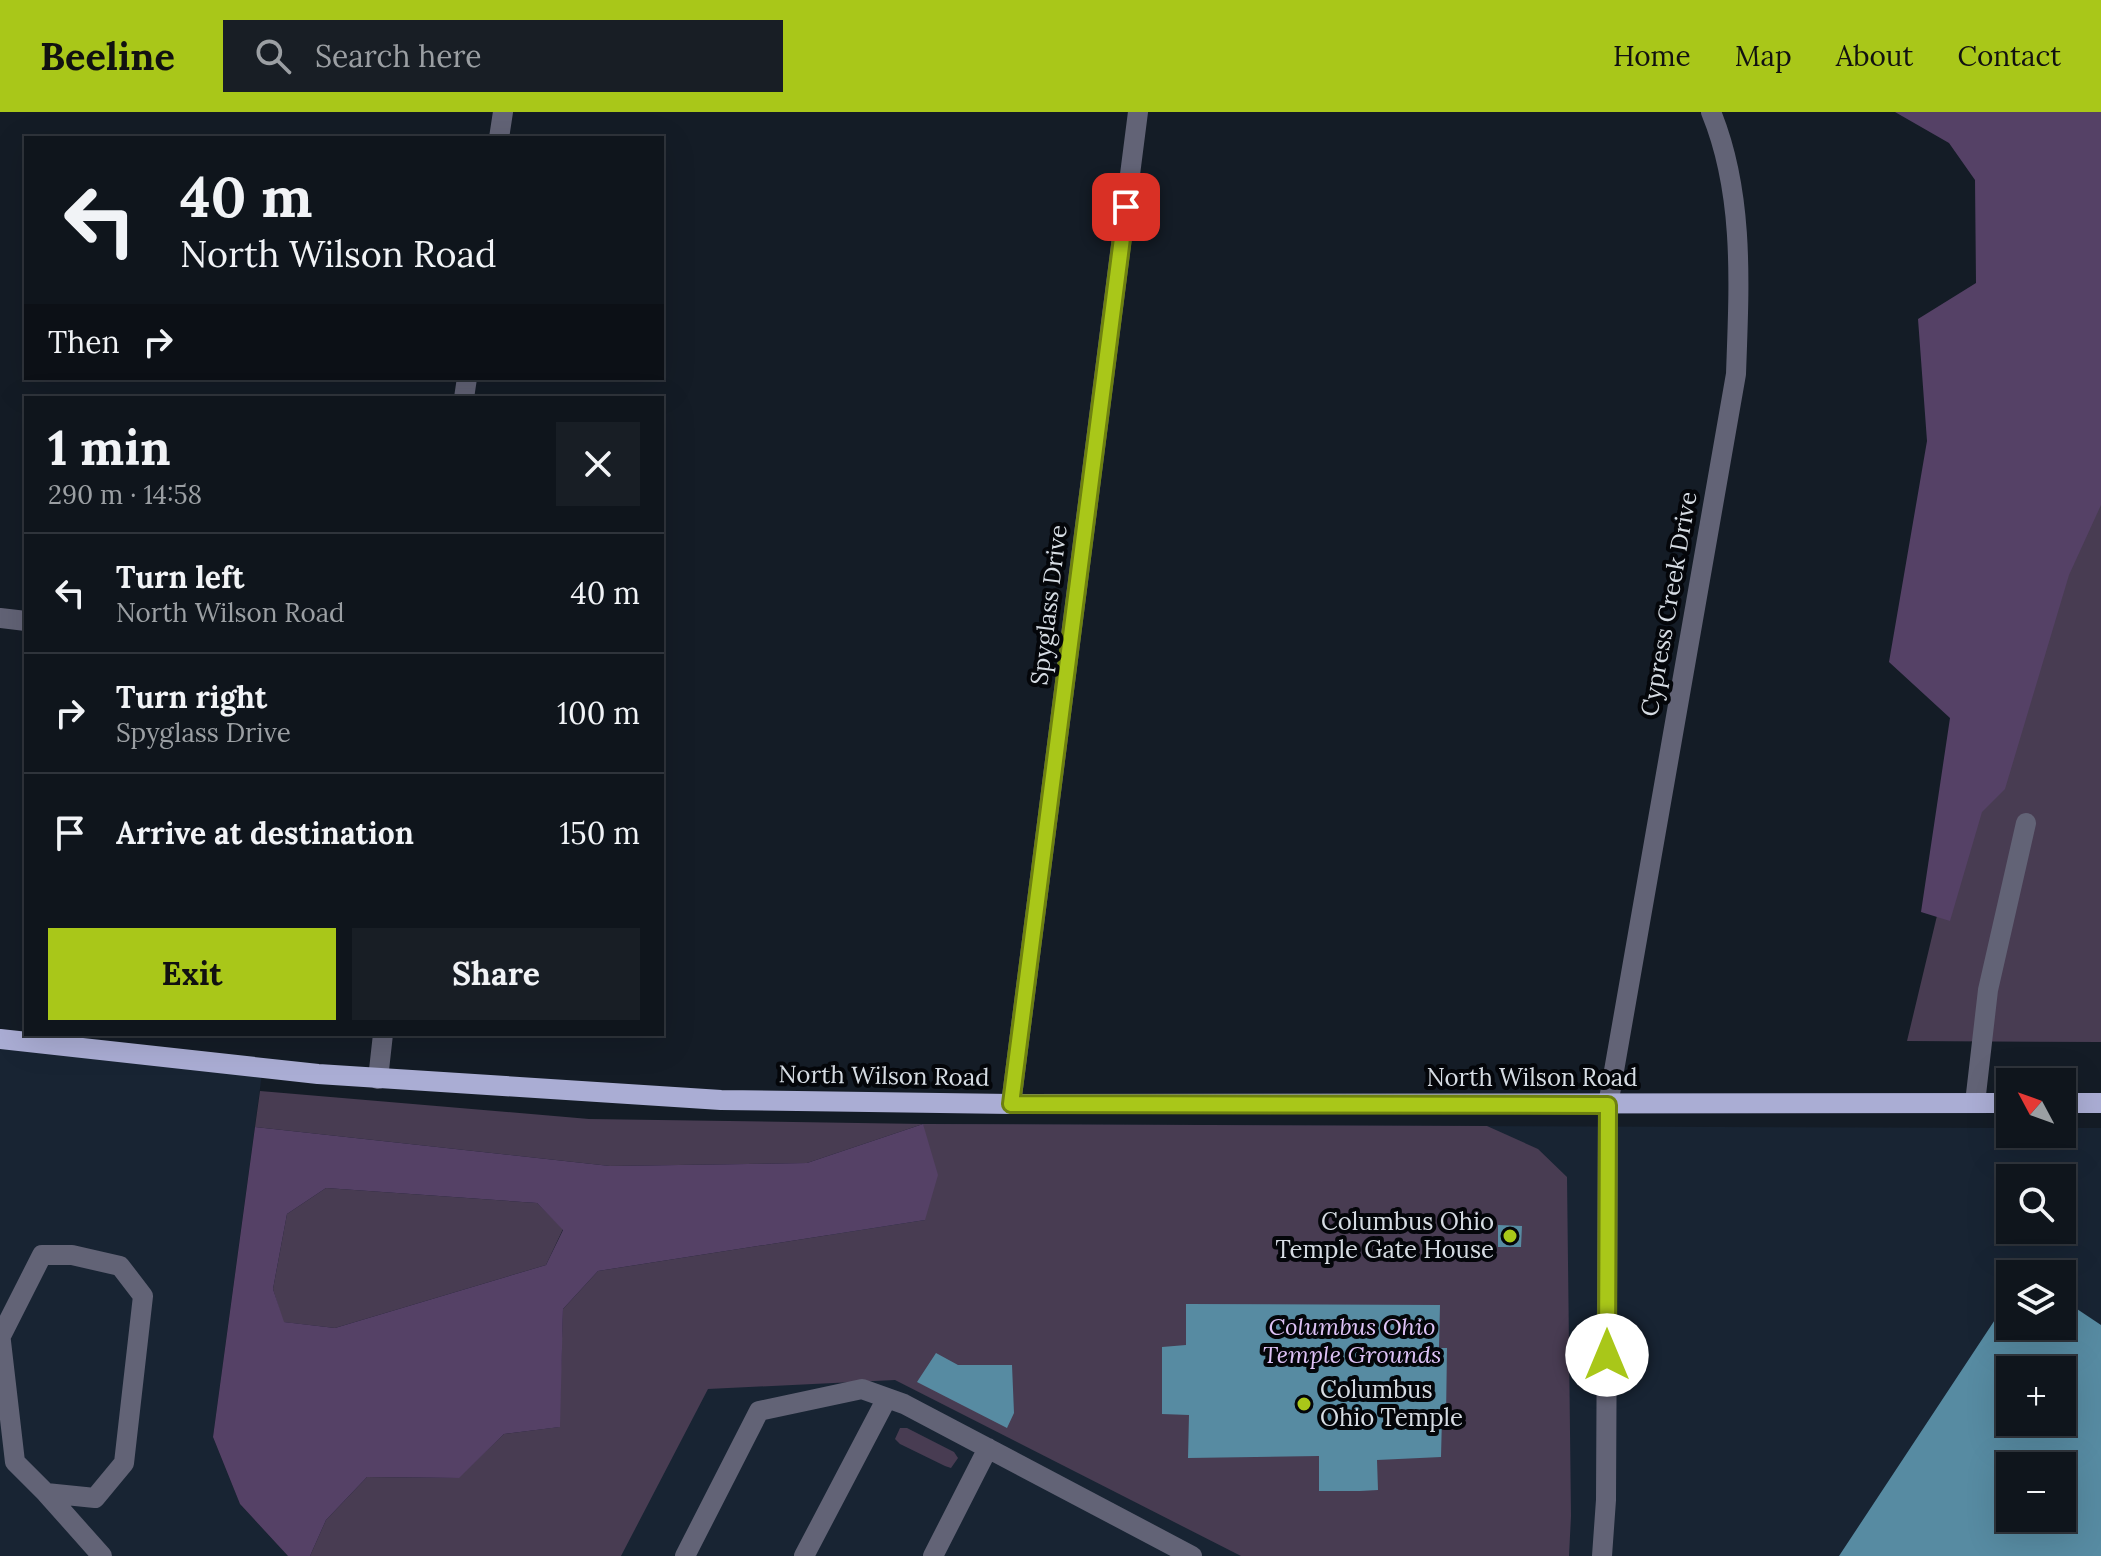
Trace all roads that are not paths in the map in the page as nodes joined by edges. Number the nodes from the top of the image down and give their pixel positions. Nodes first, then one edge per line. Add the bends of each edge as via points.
1 (503, 112) edge
2 (1138, 112) edge
3 (1711, 112) edge
4 (499, 136) edge
5 (0, 618) edge
6 (24, 621) edge
7 (2026, 823) dead end
8 (383, 1036) edge
9 (0, 1039) edge
10 (378, 1079) junction
11 (1975, 1103) junction
12 (1996, 1103) edge
13 (2076, 1103) edge
14 (2101, 1103) edge
15 (1011, 1104) junction
16 (1608, 1105) junction
17 (1, 1334) edge
18 (887, 1398) junction
19 (988, 1448) junction
20 (46, 1493) junction
21 (102, 1556) edge
22 (685, 1556) edge
23 (804, 1556) edge
24 (933, 1556) edge
25 (1192, 1556) edge
26 (1602, 1556) edge

1 - 4 street
2 - 15 street, Spyglass Drive
3 - 16 street, Cypress Creek Drive via 1736,206 1736,374
5 - 6 street
7 - 11 street via 1988,990
8 - 10 street
9 - 10 main road, North Wilson Road
10 - 15 main road, North Wilson Road via 721,1100
11 - 12 main road, North Wilson Road
11 - 16 main road, North Wilson Road
13 - 14 main road
15 - 16 main road, North Wilson Road
16 - 26 street, Cypress Creek Drive
17 - 20 street via 15,1462
17 - 20 street via 42,1255 72,1255 120,1266 143,1296 124,1463 95,1498
18 - 19 street
18 - 22 street via 862,1389 759,1411
18 - 23 street
19 - 24 street
19 - 25 street
20 - 21 street

